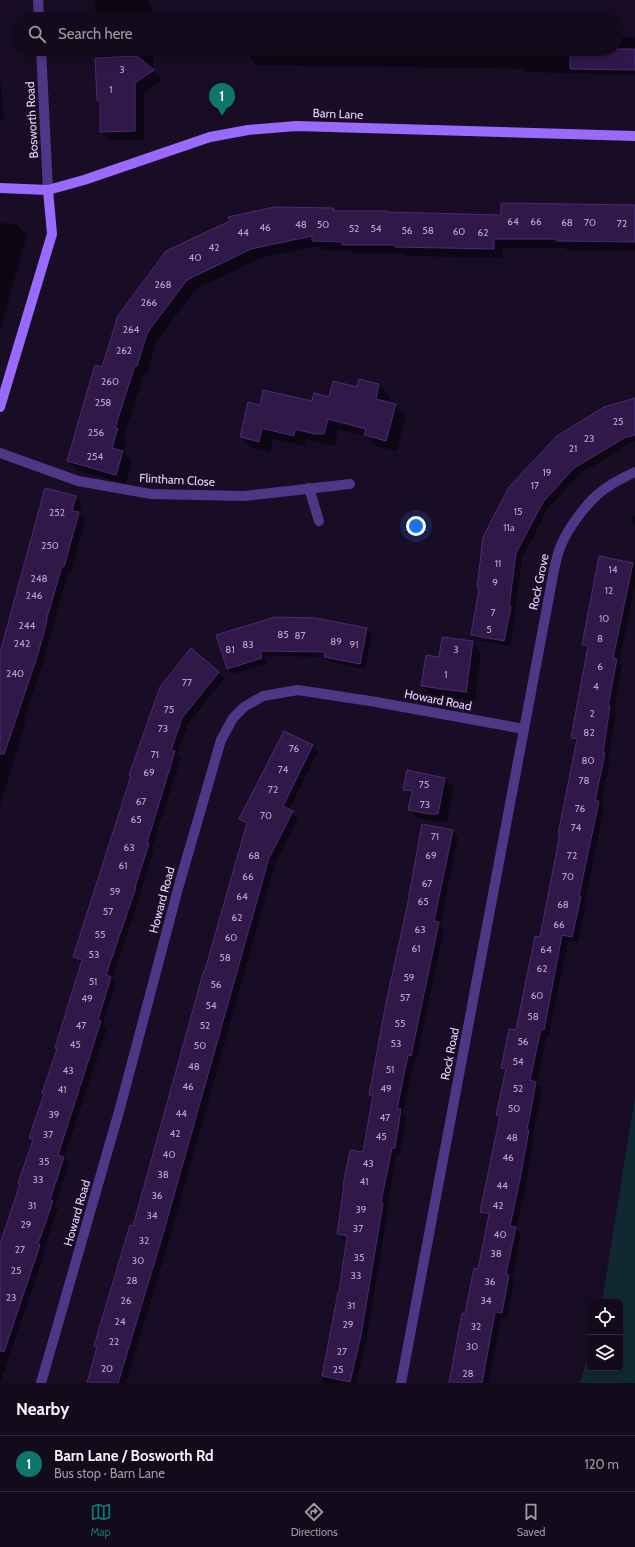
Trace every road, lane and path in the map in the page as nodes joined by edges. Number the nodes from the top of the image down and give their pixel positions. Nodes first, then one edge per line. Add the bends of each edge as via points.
1 (38, 0) edge
2 (39, 12) edge
3 (41, 56) edge
4 (635, 136) edge
5 (0, 188) edge
6 (48, 190) junction
7 (0, 407) edge
8 (0, 453) edge
9 (635, 472) edge
10 (350, 484) dead end
11 (309, 488) junction
12 (319, 521) dead end
13 (524, 730) junction
14 (40, 1383) edge
15 (401, 1383) edge

1 - 2 street
3 - 6 street, Bosworth Road
4 - 6 street, Barn Lane via 296,126 268,128 210,137
5 - 6 street, Barn Lane
6 - 7 street via 52,234
8 - 11 street, Flintham Close via 78,481 151,494 244,496
9 - 13 street, Rock Grove via 598,495 570,528 562,543 554,570
10 - 11 street, Flintham Close
11 - 12 street
13 - 14 street, Howard Road via 298,690 262,696 244,707 233,718 221,740 179,885 120,1108
13 - 15 street, Rock Road

